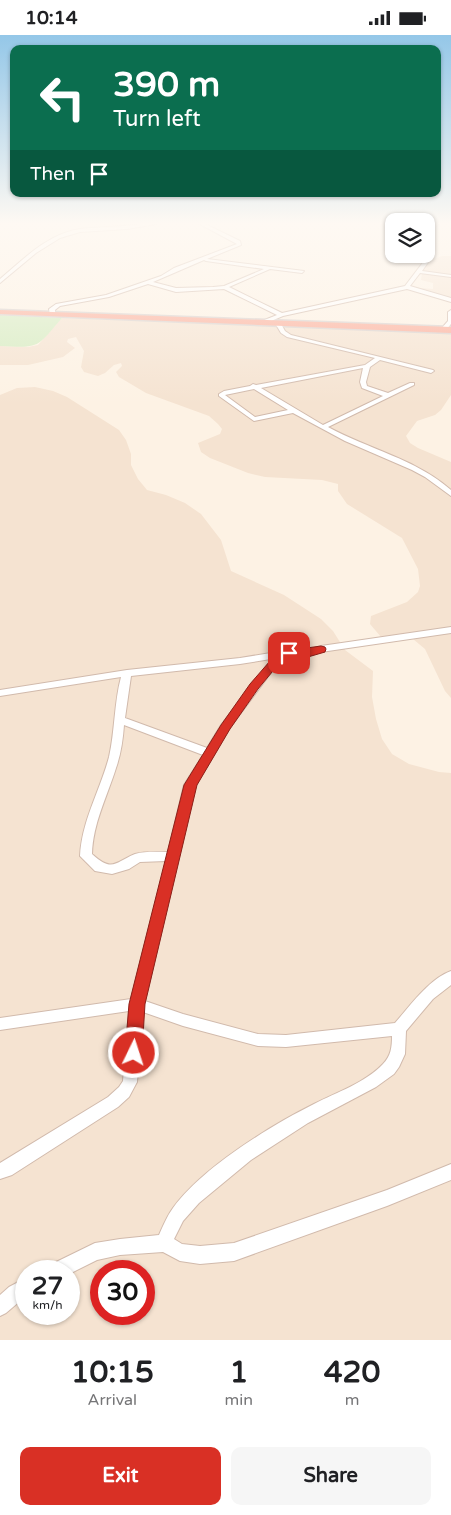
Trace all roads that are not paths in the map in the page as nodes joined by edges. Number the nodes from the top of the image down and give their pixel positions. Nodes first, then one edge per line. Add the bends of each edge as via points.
1 (142, 283) edge
2 (148, 283) edge
3 (236, 283) edge
4 (410, 283) edge
5 (225, 287) junction
6 (406, 287) junction
7 (451, 300) edge
8 (0, 312) edge
9 (451, 312) edge
10 (53, 315) junction
11 (280, 319) junction
12 (447, 330) edge
13 (378, 359) junction
14 (366, 366) junction
15 (431, 371) dead end
16 (412, 384) dead end
17 (253, 387) junction
18 (390, 396) junction
19 (294, 411) junction
20 (323, 427) junction
21 (451, 494) edge
22 (451, 630) edge
23 (321, 649) junction
24 (127, 673) junction
25 (0, 693) edge
26 (121, 720) junction
27 (209, 753) junction
28 (173, 856) junction
29 (451, 977) edge
30 (137, 1004) junction
31 (0, 1024) edge
32 (399, 1029) junction
33 (0, 1171) edge
34 (451, 1172) edge
35 (164, 1243) junction
36 (79, 1260) edge
37 (15, 1293) edge
38 (0, 1307) edge

1 - 10 street via 107,296 58,305 52,309
2 - 5 street via 176,290
3 - 5 street
4 - 6 street
5 - 11 street
6 - 7 street
6 - 11 street
8 - 10 highway
9 - 12 street
10 - 11 highway via 264,322
11 - 12 highway
11 - 13 street via 283,332 289,336
13 - 14 street
13 - 15 street
14 - 17 street
14 - 18 street via 364,387
16 - 18 street
17 - 19 street
17 - 19 street via 221,395 254,419
18 - 20 street
19 - 20 street
20 - 21 street via 397,458 434,479
22 - 23 street
23 - 24 street
23 - 27 street via 274,664 254,687
24 - 25 street
24 - 26 street via 121,694
26 - 27 street
26 - 28 street via 106,784 91,815 86,856 99,868 112,869 126,866 138,858
27 - 28 street via 190,785
28 - 30 street
29 - 32 street via 414,1009
30 - 31 street
30 - 32 street via 183,1021 258,1040 286,1041
30 - 33 street via 132,1069 124,1092 113,1102
32 - 35 street via 394,1063 374,1081 314,1111 250,1151 205,1186 179,1213
34 - 35 street via 234,1252 200,1255 180,1252
35 - 36 street via 95,1252
37 - 38 street

